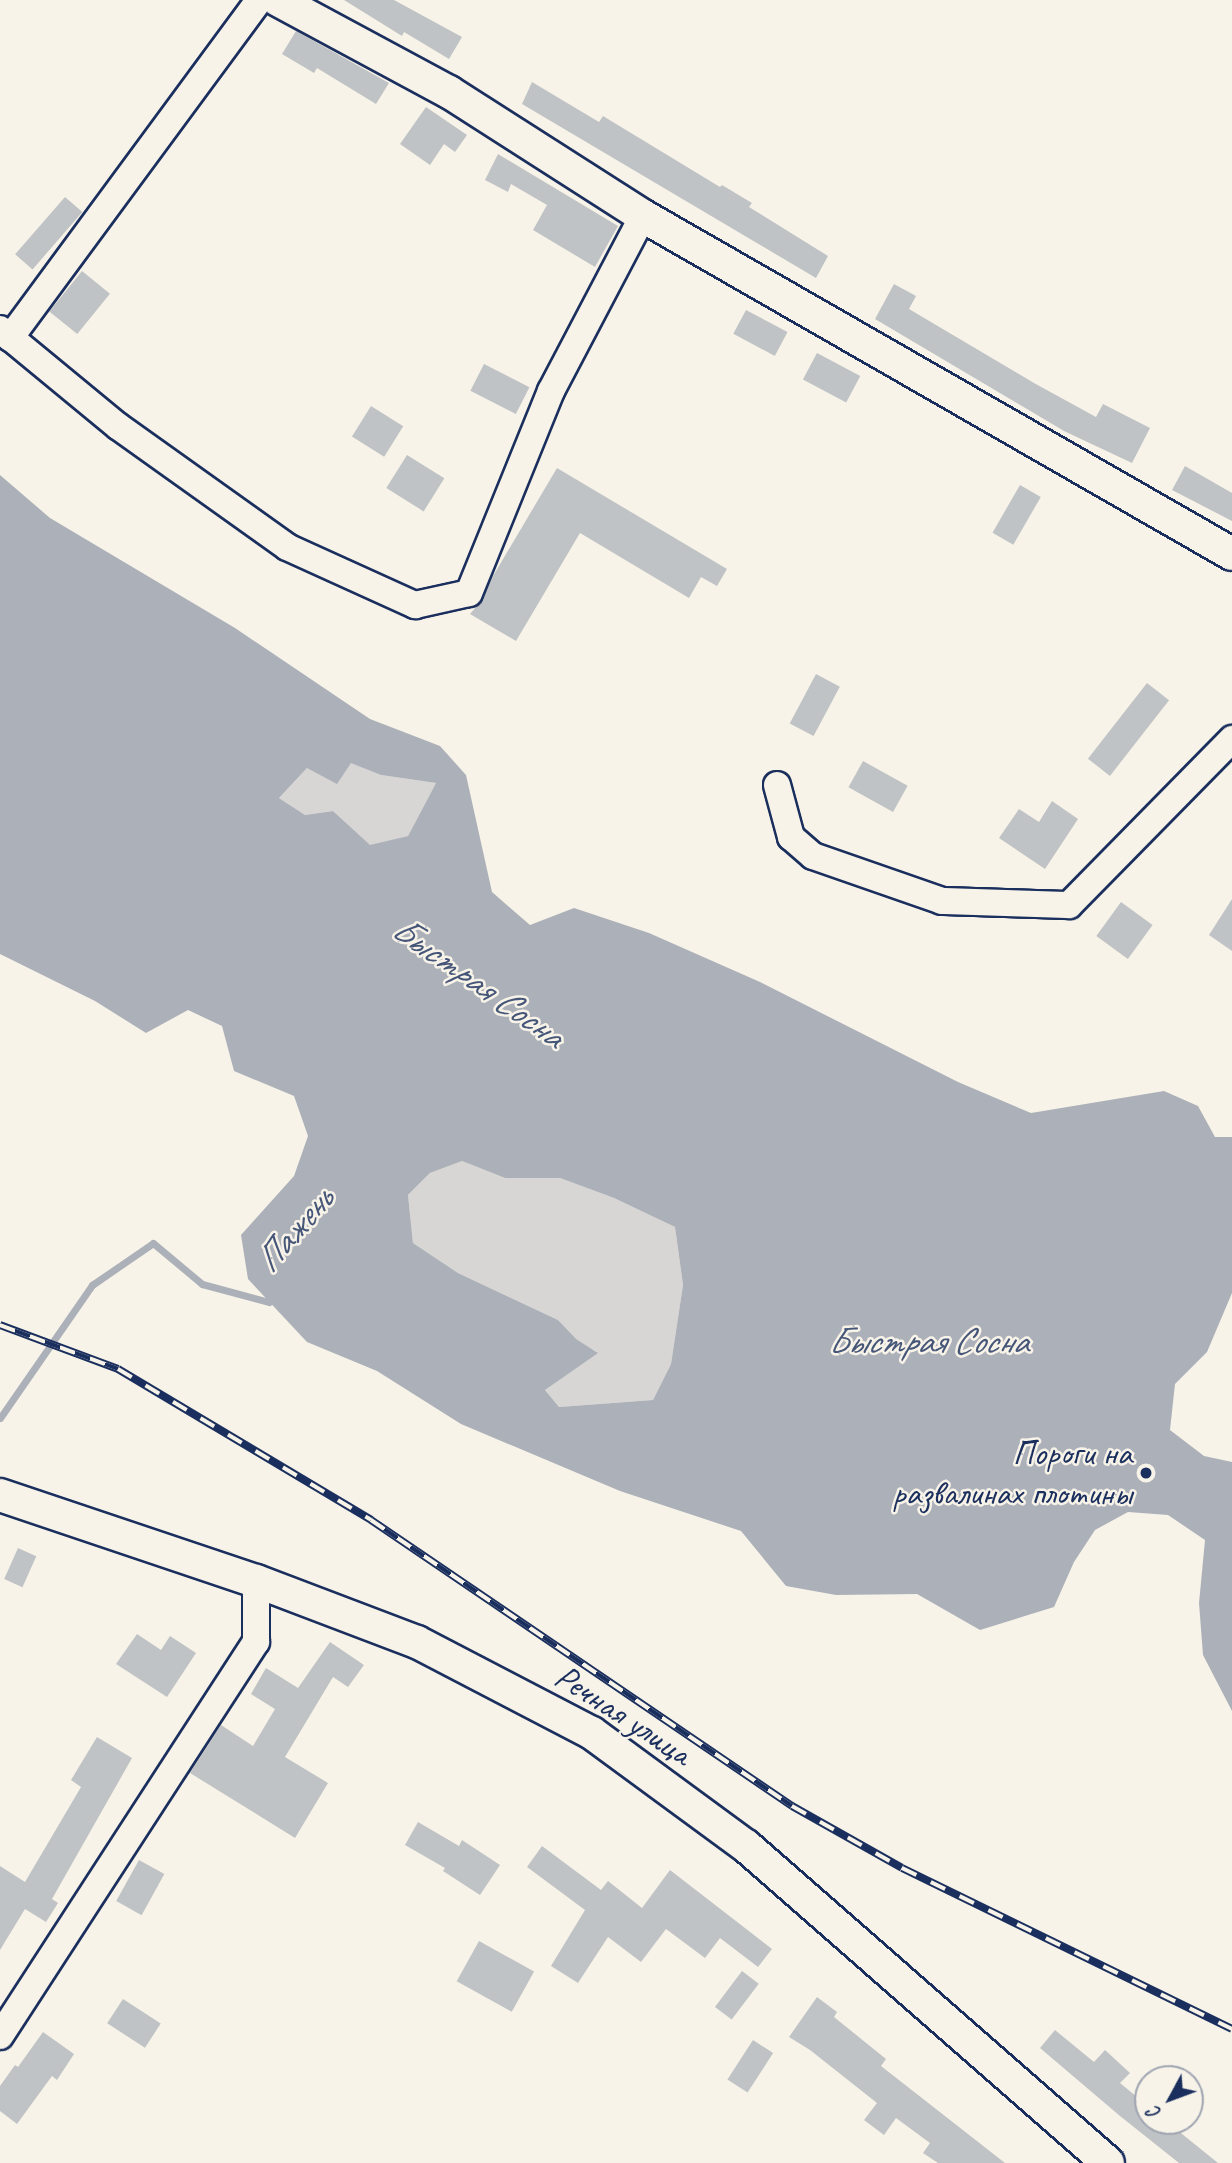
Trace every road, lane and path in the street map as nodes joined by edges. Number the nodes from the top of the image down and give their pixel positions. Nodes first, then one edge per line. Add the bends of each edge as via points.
1 (259, 0) edge
2 (278, 0) edge
3 (643, 216) junction
4 (5, 334) edge
5 (1232, 554) edge
6 (1232, 739) edge
7 (777, 785) dead end
8 (0, 1495) edge
9 (256, 1581) junction
10 (0, 2036) edge
11 (1108, 2163) edge

1 - 4 street
2 - 3 street via 449,92
3 - 4 street via 551,391 469,593 415,605 287,547 119,427
3 - 5 street
6 - 7 street via 1069,905 942,901 813,856 790,837
8 - 9 street, Речная улица
9 - 10 street via 256,1642
9 - 11 street, Речная улица via 417,1642 592,1733 746,1846

